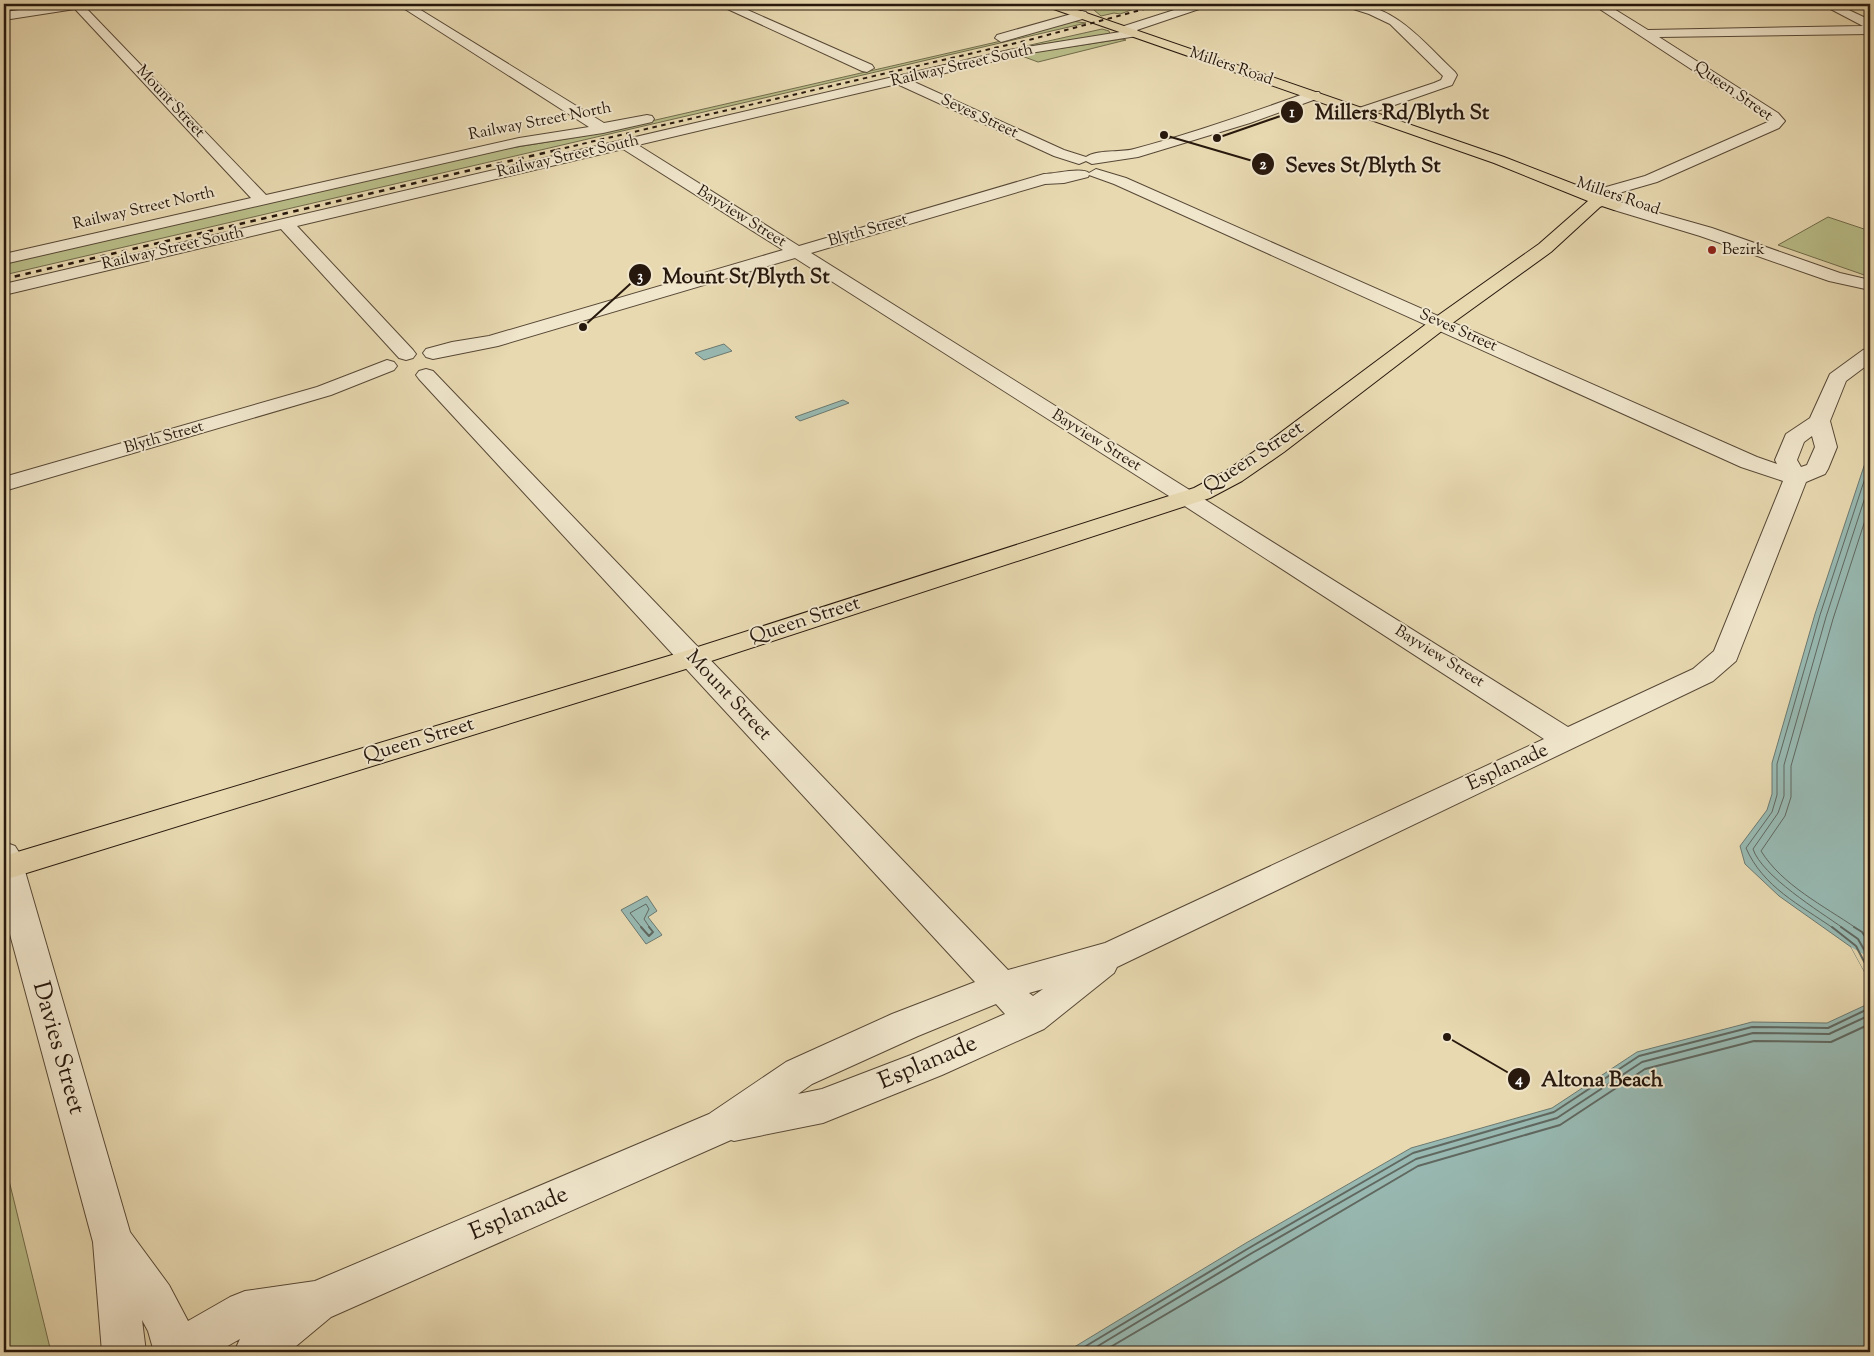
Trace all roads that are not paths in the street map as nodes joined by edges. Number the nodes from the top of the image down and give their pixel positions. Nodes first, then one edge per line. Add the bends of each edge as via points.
1 (82, 4) edge
2 (403, 4) edge
3 (725, 4) edge
4 (1049, 4) edge
5 (1204, 4) edge
6 (1348, 4) edge
7 (1598, 4) edge
8 (1827, 4) edge
9 (1082, 11) junction
10 (4, 16) edge
11 (1870, 25) edge
12 (1870, 30) edge
13 (1129, 31) junction
14 (1646, 34) junction
15 (984, 42) dead end
16 (839, 74) dead end
17 (899, 80) junction
18 (1314, 95) junction
19 (1330, 101) junction
20 (1360, 112) junction
21 (660, 116) dead end
22 (1245, 120) junction
23 (604, 128) junction
24 (624, 143) junction
25 (1088, 167) junction
26 (1651, 179) junction
27 (1604, 196) junction
28 (262, 200) junction
29 (1624, 203) junction
30 (285, 223) junction
31 (1545, 248) junction
32 (796, 252) junction
33 (4, 259) edge
34 (1835, 277) junction
35 (1870, 285) edge
36 (4, 289) edge
37 (1870, 294) edge
38 (1440, 324) junction
39 (406, 354) junction
40 (1870, 354) edge
41 (413, 370) junction
42 (1819, 422) junction
43 (1796, 478) junction
44 (4, 484) edge
45 (1188, 498) junction
46 (692, 658) junction
47 (1567, 740) junction
48 (5, 863) edge
49 (1113, 954) junction
50 (1002, 986) junction
51 (1031, 1018) junction
52 (722, 1126) junction
53 (113, 1242) junction
54 (316, 1302) junction
55 (124, 1352) edge
56 (176, 1352) edge
57 (256, 1352) edge

1 - 10 street
1 - 28 street, Mount Street
2 - 23 street
3 - 16 street via 872,67
4 - 9 main road, Millers Road
5 - 13 street, Railway Street South
6 - 20 street via 1394,21 1450,75 1447,82 1439,86
7 - 14 street, Queen Street
8 - 11 street
9 - 13 main road, Millers Road
9 - 15 street
12 - 14 street
13 - 17 street, Railway Street South via 1103,40 1031,49
13 - 18 main road, Millers Road
14 - 26 street, Queen Street via 1778,122
17 - 24 street, Railway Street South
17 - 25 street, Seves Street
18 - 19 main road, Millers Road
18 - 22 street, Blyth Street
19 - 20 main road, Millers Road
19 - 22 street, Blyth Street
20 - 27 main road, Millers Road
21 - 23 street, Railway Street North
22 - 25 street, Blyth Street via 1133,154 1127,159
23 - 28 street, Railway Street North via 518,142
24 - 30 street, Railway Street South
24 - 32 street, Bayview Street
25 - 32 street, Blyth Street via 1064,178 1044,180
25 - 38 street, Seves Street
26 - 27 street, Queen Street
26 - 29 street, Queen Street
27 - 29 main road, Millers Road
27 - 31 main road, Queen Street
28 - 33 street, Railway Street North
29 - 31 main road, Queen Street
29 - 34 street, Millers Road
30 - 36 street, Railway Street South
30 - 39 street
31 - 38 main road, Queen Street
32 - 41 street, Blyth Street via 491,342 473,352
32 - 45 street, Bayview Street
34 - 35 street, Millers Road
34 - 37 street, Millers Road
38 - 43 street, Seves Street via 1749,462
38 - 45 main road, Queen Street via 1250,466 1217,486
39 - 41 street via 415,352
39 - 41 street via 392,361
40 - 42 street via 1837,378
41 - 44 street, Blyth Street via 361,386 324,391
41 - 46 street, Mount Street
42 - 43 street via 1826,448 1824,453 1817,469
42 - 43 street via 1794,440 1786,460
43 - 47 street, Esplanade via 1726,655 1703,675
45 - 46 main road, Queen Street
45 - 47 street, Bayview Street
46 - 48 main road, Queen Street
46 - 50 street, Mount Street
47 - 49 street, Esplanade
48 - 53 street, Davies Street
49 - 50 street, Esplanade
49 - 51 street, Esplanade
50 - 51 street, Mount Street
50 - 52 street, Esplanade via 799,1073
51 - 52 street, Esplanade via 929,1064 823,1106
52 - 54 street, Esplanade
53 - 55 street, Davies Street
53 - 56 street, Davies Street via 154,1300 167,1323
54 - 56 street, Esplanade via 245,1312
54 - 57 street, Esplanade

